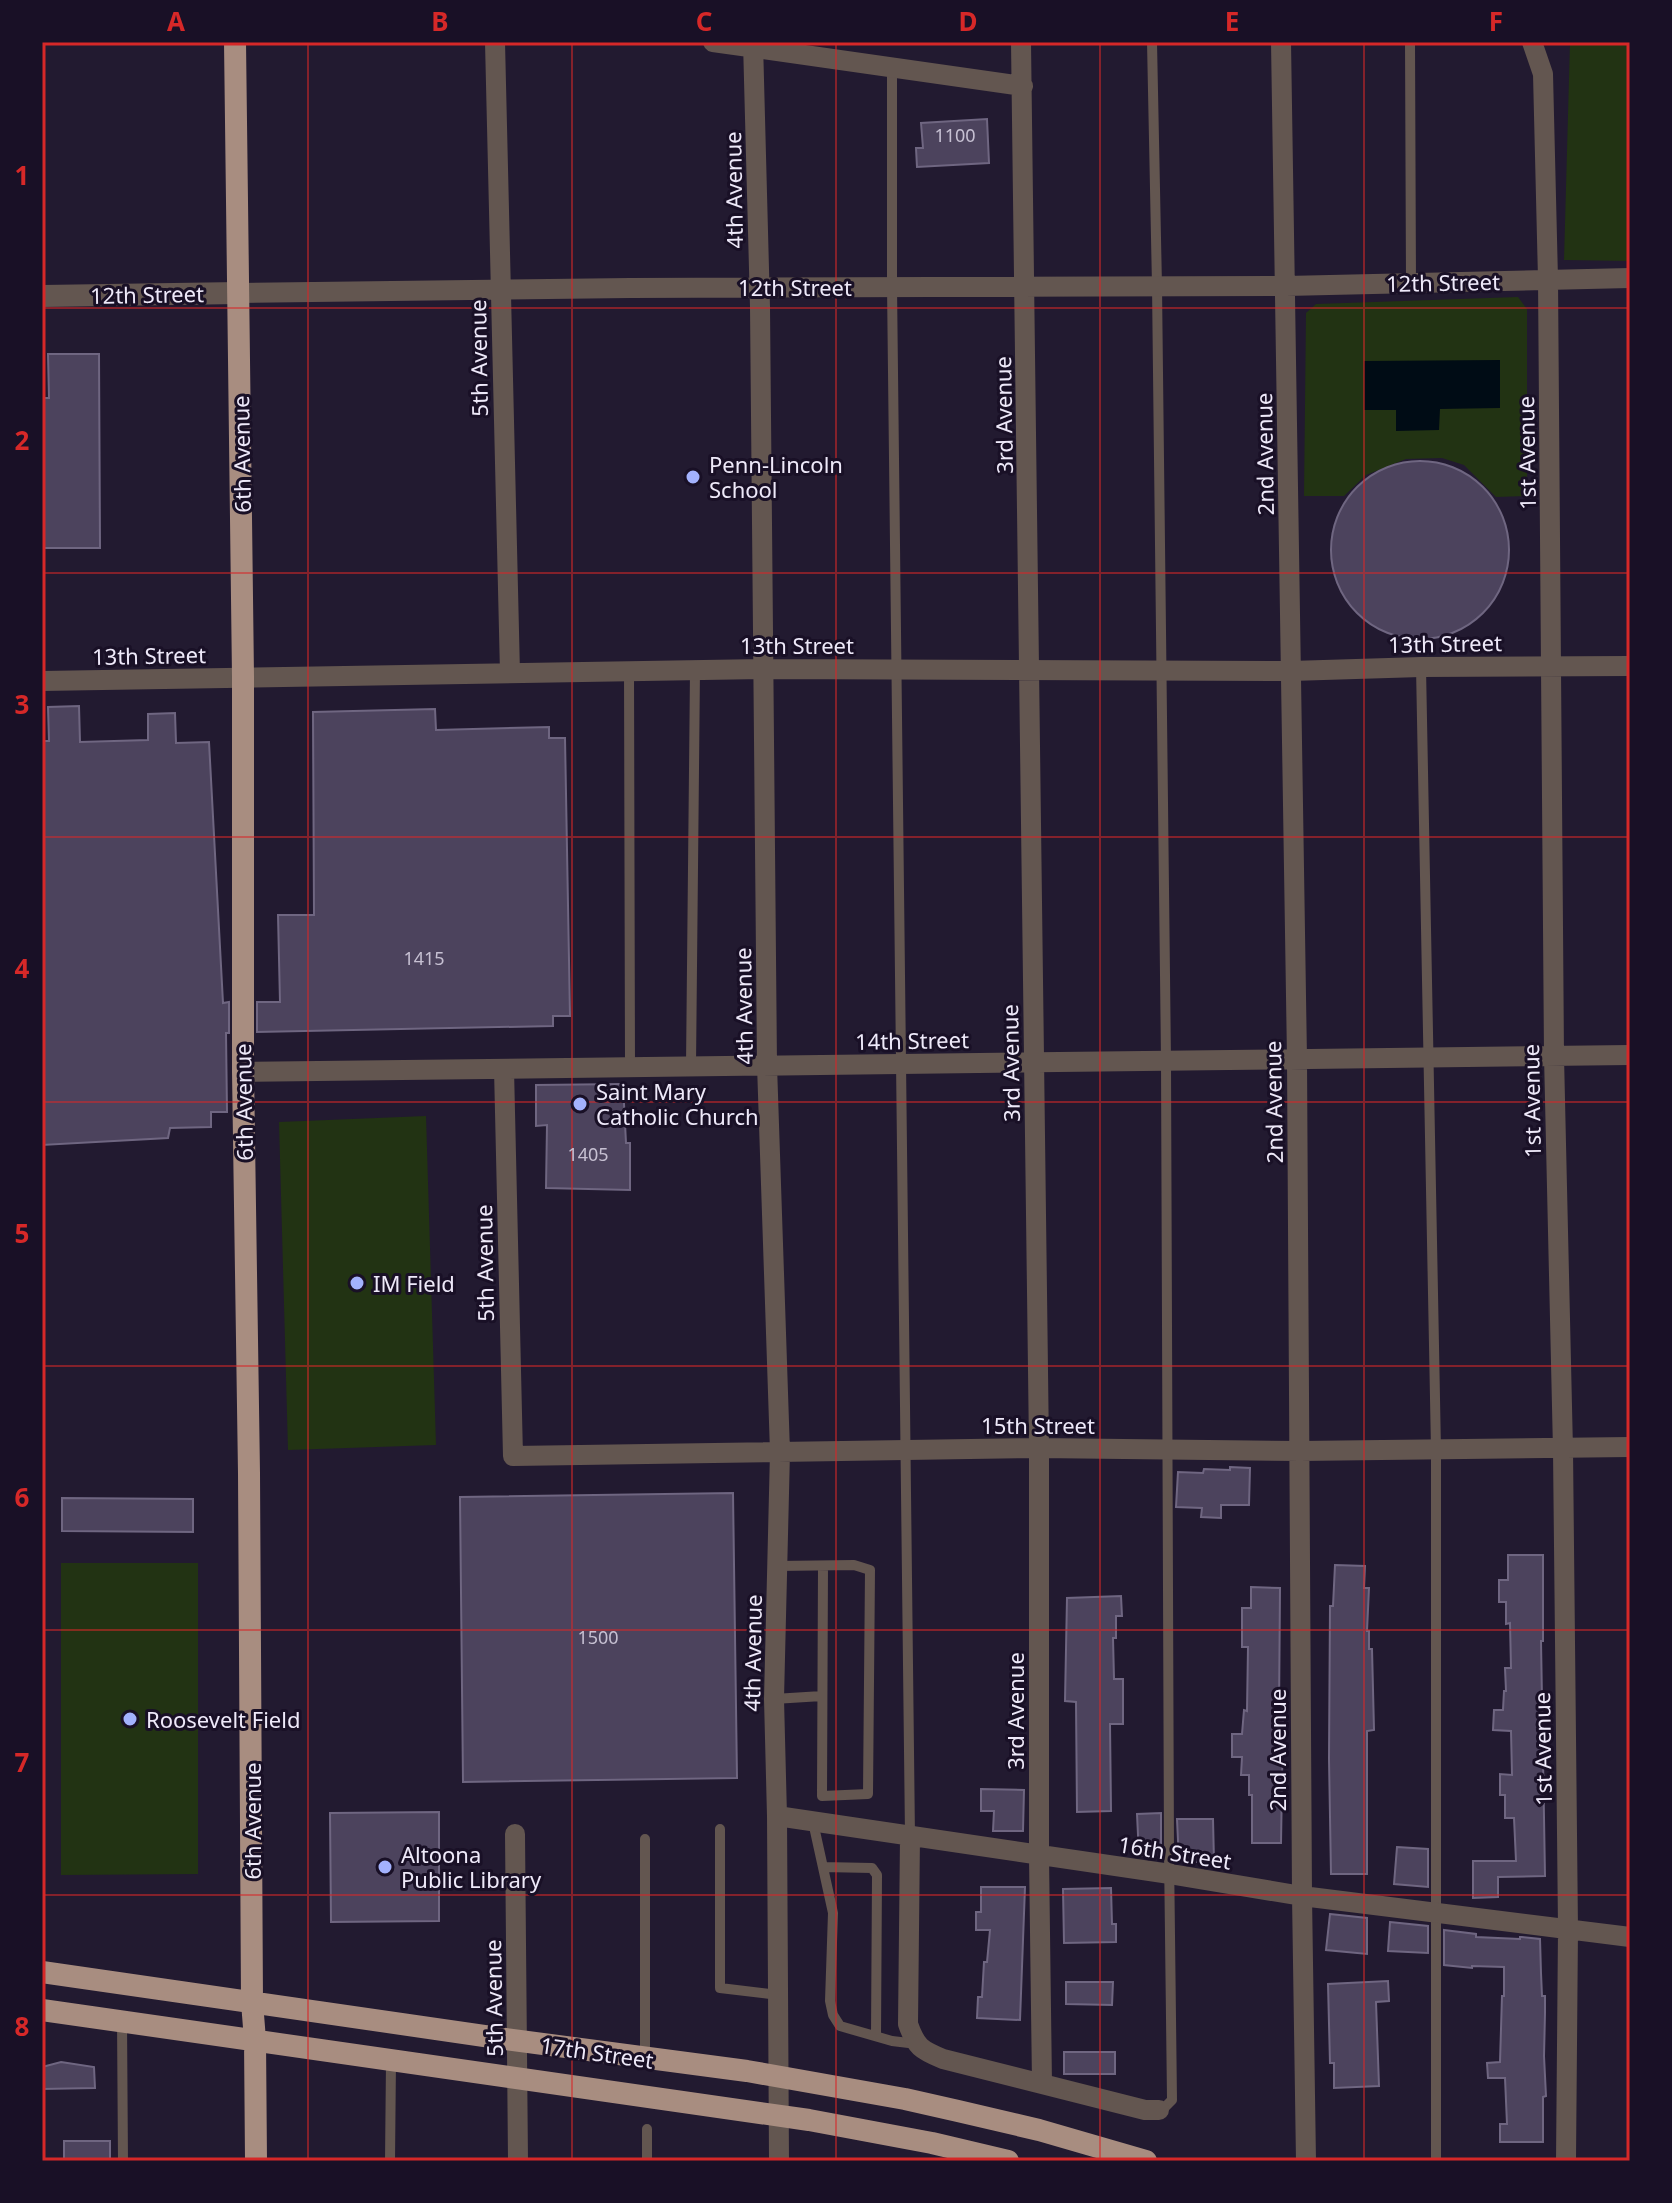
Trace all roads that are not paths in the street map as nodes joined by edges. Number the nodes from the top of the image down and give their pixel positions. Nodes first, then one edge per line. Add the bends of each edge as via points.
1 (235, 42) edge
2 (495, 42) edge
3 (713, 42) edge
4 (1021, 42) edge
5 (1152, 42) edge
6 (1281, 42) edge
7 (1410, 42) edge
8 (1532, 42) edge
9 (754, 45) edge
10 (892, 67) junction
11 (1023, 86) junction
12 (1630, 278) edge
13 (1548, 279) junction
14 (1411, 283) junction
15 (1026, 285) junction
16 (892, 286) junction
17 (1157, 286) junction
18 (1286, 286) junction
19 (759, 287) junction
20 (500, 289) junction
21 (239, 293) junction
22 (42, 296) edge
23 (1630, 666) edge
24 (1421, 667) junction
25 (1552, 667) junction
26 (763, 669) junction
27 (695, 670) junction
28 (897, 670) junction
29 (629, 671) junction
30 (1030, 671) junction
31 (1160, 671) junction
32 (1291, 671) junction
33 (510, 673) junction
34 (243, 677) junction
35 (42, 681) edge
36 (1630, 1055) edge
37 (1554, 1056) junction
38 (1428, 1057) junction
39 (1297, 1059) junction
40 (1166, 1061) junction
41 (1034, 1062) junction
42 (902, 1064) junction
43 (767, 1065) junction
44 (691, 1066) junction
45 (630, 1067) junction
46 (504, 1069) junction
47 (243, 1072) junction
48 (1630, 1447) edge
49 (1039, 1448) junction
50 (1167, 1450) junction
51 (1436, 1450) junction
52 (1563, 1450) junction
53 (904, 1451) junction
54 (1300, 1451) junction
55 (780, 1452) junction
56 (513, 1456) joint
57 (777, 1566) junction
58 (823, 1567) junction
59 (822, 1696) junction
60 (774, 1699) junction
61 (777, 1816) junction
62 (813, 1822) junction
63 (720, 1829) dead end
64 (515, 1834) dead end
65 (910, 1837) junction
66 (645, 1839) dead end
67 (1039, 1856) junction
68 (823, 1867) junction
69 (1170, 1874) junction
70 (1302, 1896) junction
71 (1436, 1913) junction
72 (1568, 1929) junction
73 (1630, 1937) edge
74 (42, 1972) edge
75 (778, 1995) junction
76 (252, 2002) junction
77 (42, 2010) edge
78 (122, 2021) junction
79 (876, 2036) junction
80 (255, 2040) junction
81 (517, 2040) junction
82 (917, 2044) junction
83 (645, 2059) junction
84 (391, 2061) junction
85 (779, 2078) junction
86 (518, 2079) junction
87 (1042, 2084) junction
88 (1159, 2110) joint
89 (780, 2116) junction
90 (647, 2129) dead end
91 (123, 2161) edge
92 (256, 2161) edge
93 (390, 2161) edge
94 (518, 2161) edge
95 (647, 2161) edge
96 (779, 2161) edge
97 (1008, 2161) edge
98 (1146, 2161) edge
99 (1306, 2161) edge
100 (1436, 2161) edge
101 (1566, 2161) edge

1 - 21 main road, 6th Avenue
2 - 20 street, 5th Avenue
3 - 9 street
4 - 11 street, 3rd Avenue
5 - 17 lane
6 - 18 street, 2nd Avenue
7 - 14 lane
8 - 13 street, 1st Avenue via 1543,74
9 - 10 street
9 - 19 street, 4th Avenue
10 - 11 street
10 - 16 lane
11 - 15 street, 3rd Avenue
12 - 13 street, 12th Street
13 - 14 street, 12th Street
13 - 25 street, 1st Avenue
14 - 18 street, 12th Street
15 - 16 street, 12th Street
15 - 17 street, 12th Street
15 - 30 street, 3rd Avenue
16 - 19 street, 12th Street
16 - 28 lane
17 - 18 street, 12th Street
17 - 31 lane
18 - 32 street, 2nd Avenue
19 - 20 street, 12th Street
19 - 26 street, 4th Avenue
20 - 21 street, 12th Street
20 - 33 street, 5th Avenue
21 - 22 street, 12th Street
21 - 34 main road, 6th Avenue
23 - 25 street, 13th Street
24 - 25 street, 13th Street
24 - 32 street, 13th Street
24 - 38 lane
25 - 37 street, 1st Avenue
26 - 27 street, 13th Street
26 - 28 street, 13th Street
26 - 43 street, 4th Avenue
27 - 29 street, 13th Street
27 - 44 lane
28 - 30 street, 13th Street
28 - 42 lane
29 - 33 street, 13th Street
29 - 45 lane
30 - 31 street, 13th Street
30 - 41 street, 3rd Avenue
31 - 32 street, 13th Street
31 - 40 lane
32 - 39 street, 2nd Avenue
33 - 34 street, 13th Street
34 - 35 street, 13th Street
34 - 47 main road, 6th Avenue
36 - 37 street, 14th Street
37 - 38 street, 14th Street
37 - 52 street, 1st Avenue
38 - 39 street, 14th Street
38 - 51 lane
39 - 40 street, 14th Street
39 - 54 street, 2nd Avenue
40 - 41 street, 14th Street
40 - 50 lane
41 - 42 street, 14th Street
41 - 49 street, 3rd Avenue
42 - 43 street, 14th Street
42 - 53 lane
43 - 44 street, 14th Street
43 - 55 street, 4th Avenue
44 - 45 street, 14th Street
45 - 46 street, 14th Street
46 - 47 street, 14th Street
46 - 56 street, 5th Avenue
47 - 76 main road, 6th Avenue
48 - 52 street, 15th Street
49 - 50 street, 15th Street
49 - 53 street, 15th Street
49 - 67 street, 3rd Avenue
50 - 54 street, 15th Street
50 - 69 lane
51 - 52 street, 15th Street
51 - 54 street, 15th Street
51 - 71 lane
52 - 72 street, 1st Avenue
53 - 55 street, 15th Street
53 - 65 lane
54 - 70 street, 2nd Avenue
55 - 56 street, 15th Street
55 - 57 street, 4th Avenue
57 - 58 lane
57 - 60 street, 4th Avenue
58 - 59 lane
58 - 59 lane via 870,1570 868,1794 822,1796
59 - 60 lane
60 - 61 street, 4th Avenue
61 - 62 street, 16th Street
61 - 75 street, 4th Avenue
62 - 65 street, 16th Street
62 - 68 lane
63 - 75 lane via 720,1988
64 - 81 street, 5th Avenue
65 - 67 street, 16th Street
65 - 82 street via 908,2024
66 - 83 lane
67 - 69 street, 16th Street
67 - 87 street, 3rd Avenue
68 - 79 lane via 833,1913 833,2015 840,2026
68 - 79 lane via 872,1868 877,1875
69 - 70 street, 16th Street
69 - 88 lane via 1172,2100
70 - 71 street, 16th Street
70 - 99 street, 2nd Avenue
71 - 72 street, 16th Street
71 - 100 lane
72 - 73 street, 16th Street
72 - 101 street, 1st Avenue
74 - 76 main road, 17th Street
75 - 85 street, 4th Avenue
76 - 80 main road, 6th Avenue
76 - 81 main road, 17th Street
77 - 78 main road, 17th Street
78 - 80 main road, 17th Street
78 - 91 lane
79 - 82 lane
80 - 84 main road, 17th Street
80 - 92 main road, 6th Avenue
81 - 83 main road, 17th Street
81 - 86 street, 5th Avenue
82 - 87 street via 943,2059
83 - 85 main road, 17th Street
84 - 86 main road, 17th Street
84 - 93 lane
85 - 89 street, 4th Avenue
85 - 98 main road, 17th Street via 905,2099
86 - 89 main road, 17th Street
86 - 94 street, 5th Avenue
87 - 88 street
89 - 96 street, 4th Avenue
89 - 97 main road, 17th Street
90 - 95 lane

